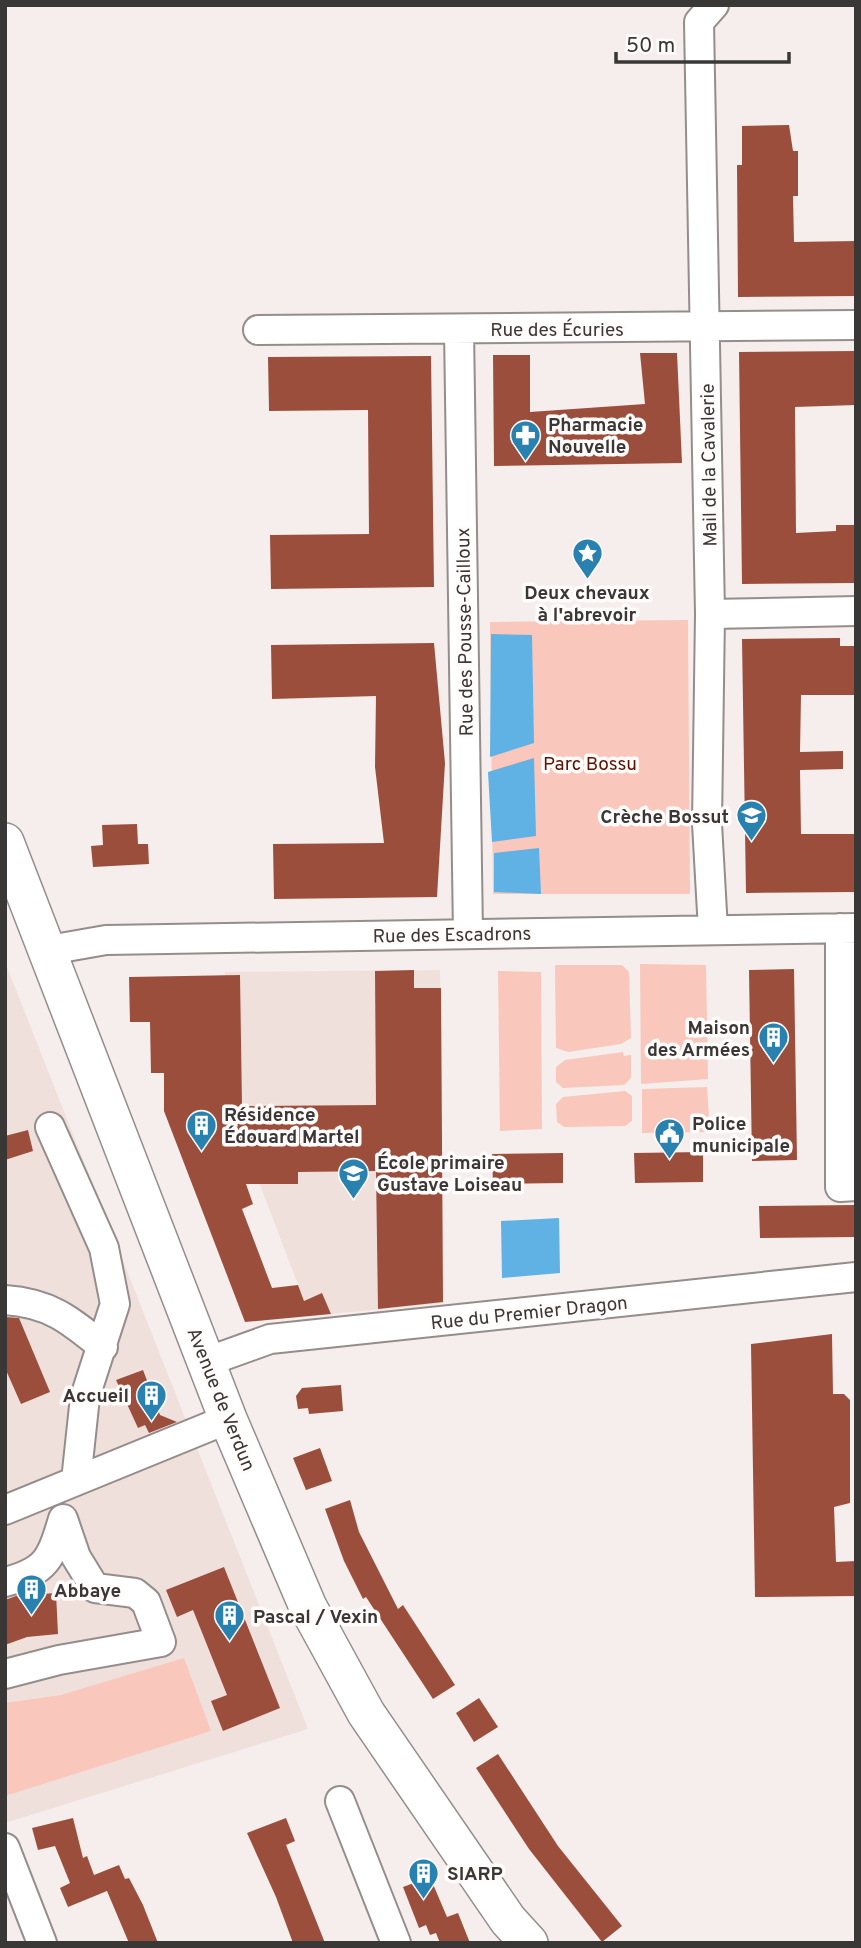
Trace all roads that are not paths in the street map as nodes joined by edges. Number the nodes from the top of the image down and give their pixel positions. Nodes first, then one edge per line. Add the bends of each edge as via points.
1 (714, 5) edge
2 (856, 325) edge
3 (706, 327) junction
4 (258, 330) dead end
5 (459, 330) junction
6 (856, 611) edge
7 (710, 614) junction
8 (5, 842) edge
9 (848, 928) edge
10 (713, 930) junction
11 (468, 934) junction
12 (49, 950) junction
13 (848, 1071) edge
14 (50, 1127) dead end
15 (856, 1186) edge
16 (856, 1277) edge
17 (5, 1300) edge
18 (103, 1347) junction
19 (206, 1362) junction
20 (228, 1419) junction
21 (68, 1485) junction
22 (5, 1510) edge
23 (63, 1519) junction
24 (5, 1582) edge
25 (5, 1674) edge
26 (340, 1801) dead end
27 (5, 1848) edge
28 (518, 1935) edge
29 (42, 1943) edge
30 (396, 1943) edge

1 - 3 street, Mail de la Cavalerie via 699,22
2 - 3 street, Rue des Écuries
3 - 5 street, Rue des Écuries
3 - 7 street, Mail de la Cavalerie
4 - 5 street, Rue des Écuries
5 - 11 street, Rue des Pousse-Cailloux
6 - 7 street
7 - 10 street, Mail de la Cavalerie via 707,824
8 - 12 main road, Avenue de Verdun
9 - 10 street, Rue des Escadrons
9 - 13 street
10 - 11 street, Rue des Escadrons
11 - 12 street, Rue des Escadrons via 106,940
12 - 19 main road, Avenue de Verdun
13 - 15 street via 840,1187
14 - 18 street via 104,1248 114,1304
16 - 19 street, Rue du Premier Dragon via 270,1339
17 - 18 street via 29,1302 65,1315
18 - 21 street via 85,1397
19 - 20 main road, Avenue de Verdun
20 - 21 street
20 - 28 main road, Avenue de Verdun via 308,1607 366,1713
21 - 22 street
21 - 23 street
23 - 24 street via 44,1566
23 - 25 street via 76,1557 95,1588 135,1593 146,1602 161,1642
26 - 30 street
27 - 29 street

